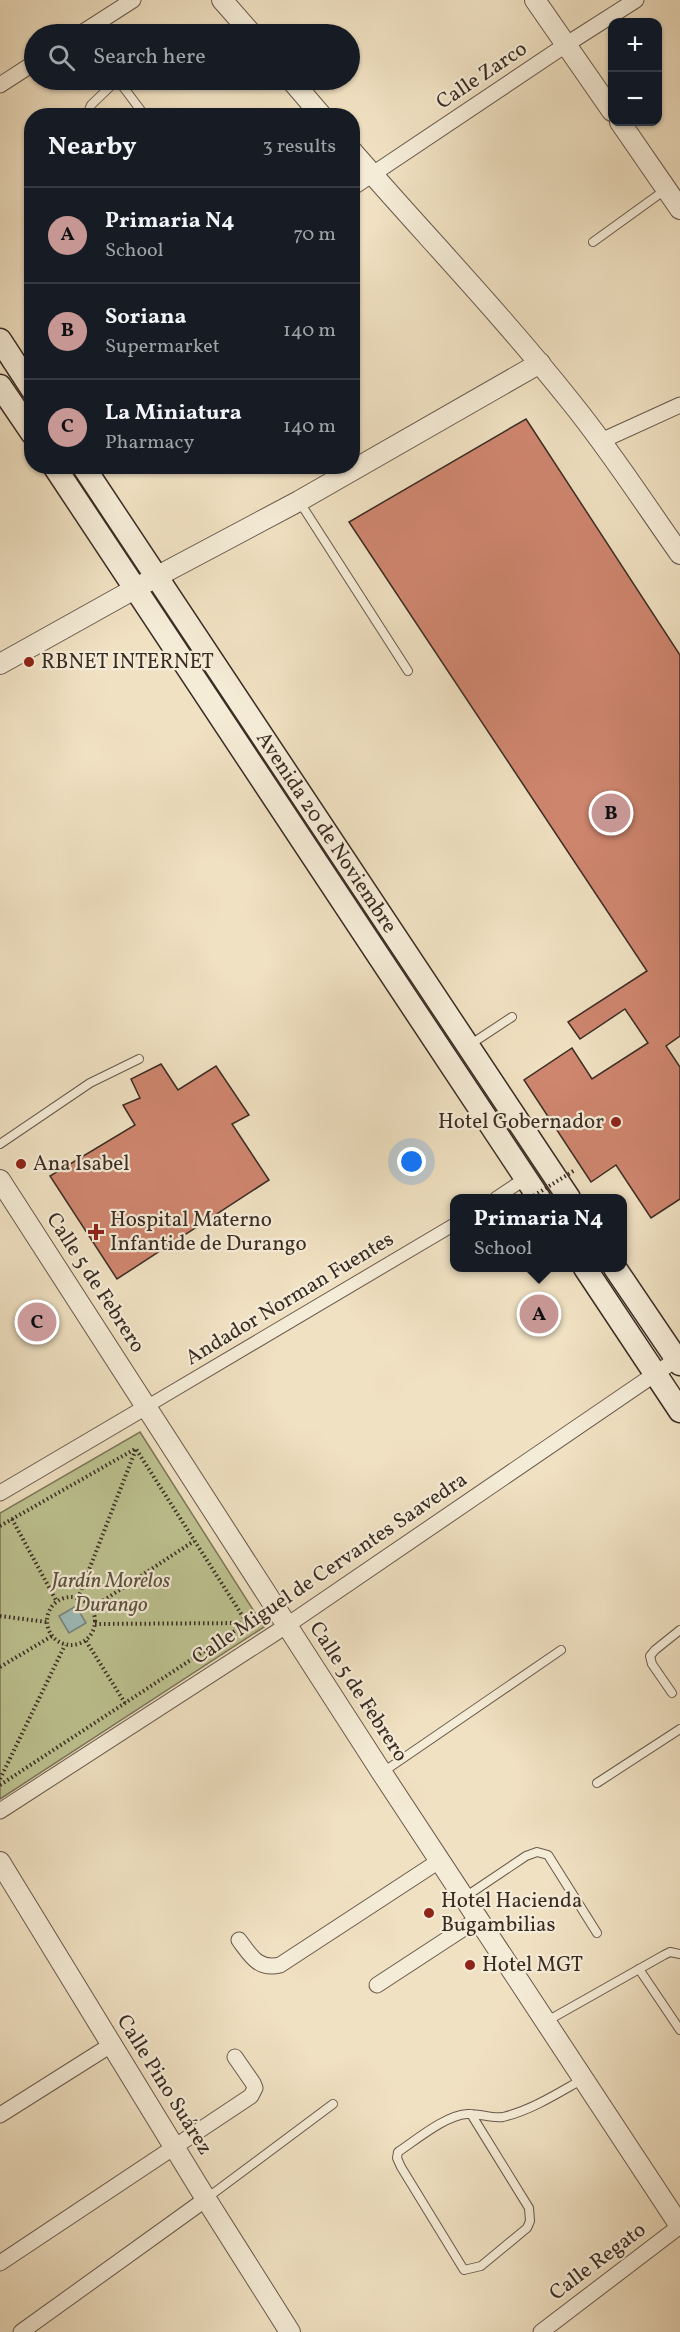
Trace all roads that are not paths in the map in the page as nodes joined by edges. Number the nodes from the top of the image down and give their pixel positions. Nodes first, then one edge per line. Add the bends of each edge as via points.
1 (133, 0) edge
2 (222, 0) edge
3 (535, 0) edge
4 (636, 0) edge
5 (98, 24) edge
6 (243, 24) edge
7 (567, 44) junction
8 (24, 69) edge
9 (0, 85) edge
10 (107, 90) edge
11 (126, 90) edge
12 (300, 90) edge
13 (608, 105) edge
14 (89, 108) edge
15 (139, 108) edge
16 (315, 108) edge
17 (623, 126) edge
18 (360, 160) edge
19 (373, 175) junction
20 (360, 183) edge
21 (667, 189) junction
22 (680, 209) edge
23 (593, 242) dead end
24 (0, 340) edge
25 (540, 363) junction
26 (24, 376) edge
27 (24, 388) edge
28 (2, 394) edge
29 (680, 405) edge
30 (24, 423) edge
31 (601, 441) junction
32 (360, 466) edge
33 (59, 474) edge
34 (88, 474) edge
35 (346, 474) edge
36 (299, 501) junction
37 (680, 554) edge
38 (156, 577) junction
39 (135, 589) junction
40 (0, 664) edge
41 (408, 671) dead end
42 (512, 1017) dead end
43 (467, 1046) junction
44 (139, 1059) dead end
45 (0, 1144) edge
46 (0, 1180) edge
47 (528, 1188) edge
48 (509, 1194) edge
49 (566, 1194) edge
50 (450, 1227) edge
51 (588, 1272) edge
52 (618, 1272) edge
53 (679, 1360) edge
54 (656, 1375) junction
55 (146, 1407) junction
56 (680, 1411) edge
57 (0, 1492) edge
58 (286, 1626) junction
59 (680, 1630) edge
60 (561, 1650) dead end
61 (672, 1694) dead end
62 (680, 1729) edge
63 (382, 1773) junction
64 (597, 1783) dead end
65 (0, 1811) edge
66 (439, 1861) junction
67 (0, 1862) edge
68 (464, 1898) junction
69 (478, 1919) junction
70 (597, 1933) dead end
71 (239, 1940) dead end
72 (680, 1954) edge
73 (639, 1969) junction
74 (378, 1985) dead end
75 (545, 2022) junction
76 (680, 2030) edge
77 (111, 2045) junction
78 (235, 2057) dead end
79 (583, 2079) junction
80 (333, 2104) dead end
81 (471, 2114) junction
82 (0, 2115) edge
83 (174, 2146) junction
84 (206, 2199) junction
85 (680, 2226) edge
86 (0, 2263) edge
87 (21, 2332) edge
88 (290, 2332) edge
89 (541, 2332) edge

1 - 5 street
2 - 6 street
3 - 7 street
4 - 7 street, Calle Zarco
7 - 13 street
7 - 19 street, Calle Zarco
8 - 9 street
10 - 14 lane
11 - 15 lane
12 - 16 street
17 - 21 street
18 - 19 street
19 - 20 street, Calle Zarco
19 - 25 street
21 - 22 street
21 - 23 lane
24 - 26 main road
25 - 31 street
25 - 32 street
27 - 28 street
28 - 30 main road
29 - 31 street
31 - 37 street
33 - 39 main road, Avenida 20 de Noviembre
34 - 38 main road, Avenida 20 de Noviembre
35 - 36 street
36 - 38 street
36 - 41 lane
38 - 39 street
38 - 43 main road, Avenida 20 de Noviembre
39 - 40 street
39 - 47 main road, Avenida 20 de Noviembre
42 - 43 lane
43 - 49 main road, Avenida 20 de Noviembre
44 - 45 lane via 90,1083
46 - 55 street, Calle 5 de Febrero
47 - 48 street
50 - 55 street, Andador Norman Fuentes
51 - 54 main road
52 - 53 main road
53 - 54 street, Calle Miguel de Cervantes Saavedra
54 - 56 main road
54 - 58 street, Calle Miguel de Cervantes Saavedra
55 - 57 street
55 - 58 street, Calle 5 de Febrero
58 - 63 street, Calle 5 de Febrero
58 - 65 street, Calle Miguel de Cervantes Saavedra
59 - 61 lane via 650,1656
60 - 63 lane
62 - 64 lane
63 - 66 street, Calle 5 de Febrero
66 - 68 street, Calle 5 de Febrero
66 - 71 street via 280,1965 263,1966 255,1962
67 - 77 street, Calle Pino Suárez
68 - 69 street, Calle 5 de Febrero
68 - 70 lane via 537,1852 548,1855
69 - 74 street
69 - 75 street, Calle 5 de Febrero
72 - 73 lane via 670,1952
73 - 75 lane
73 - 76 lane
75 - 79 street, Calle 5 de Febrero
77 - 82 street
77 - 83 street, Calle Pino Suárez
78 - 83 street via 254,2083 254,2092
79 - 81 lane via 501,2118
79 - 85 street, Calle 5 de Febrero
80 - 84 lane
81 - 81 lane via 450,2119 398,2152 397,2158 464,2270 481,2266 530,2222 529,2208
83 - 84 street, Calle Pino Suárez
83 - 86 street
84 - 87 street
84 - 88 street, Calle Pino Suárez
85 - 89 street, Calle Regato

